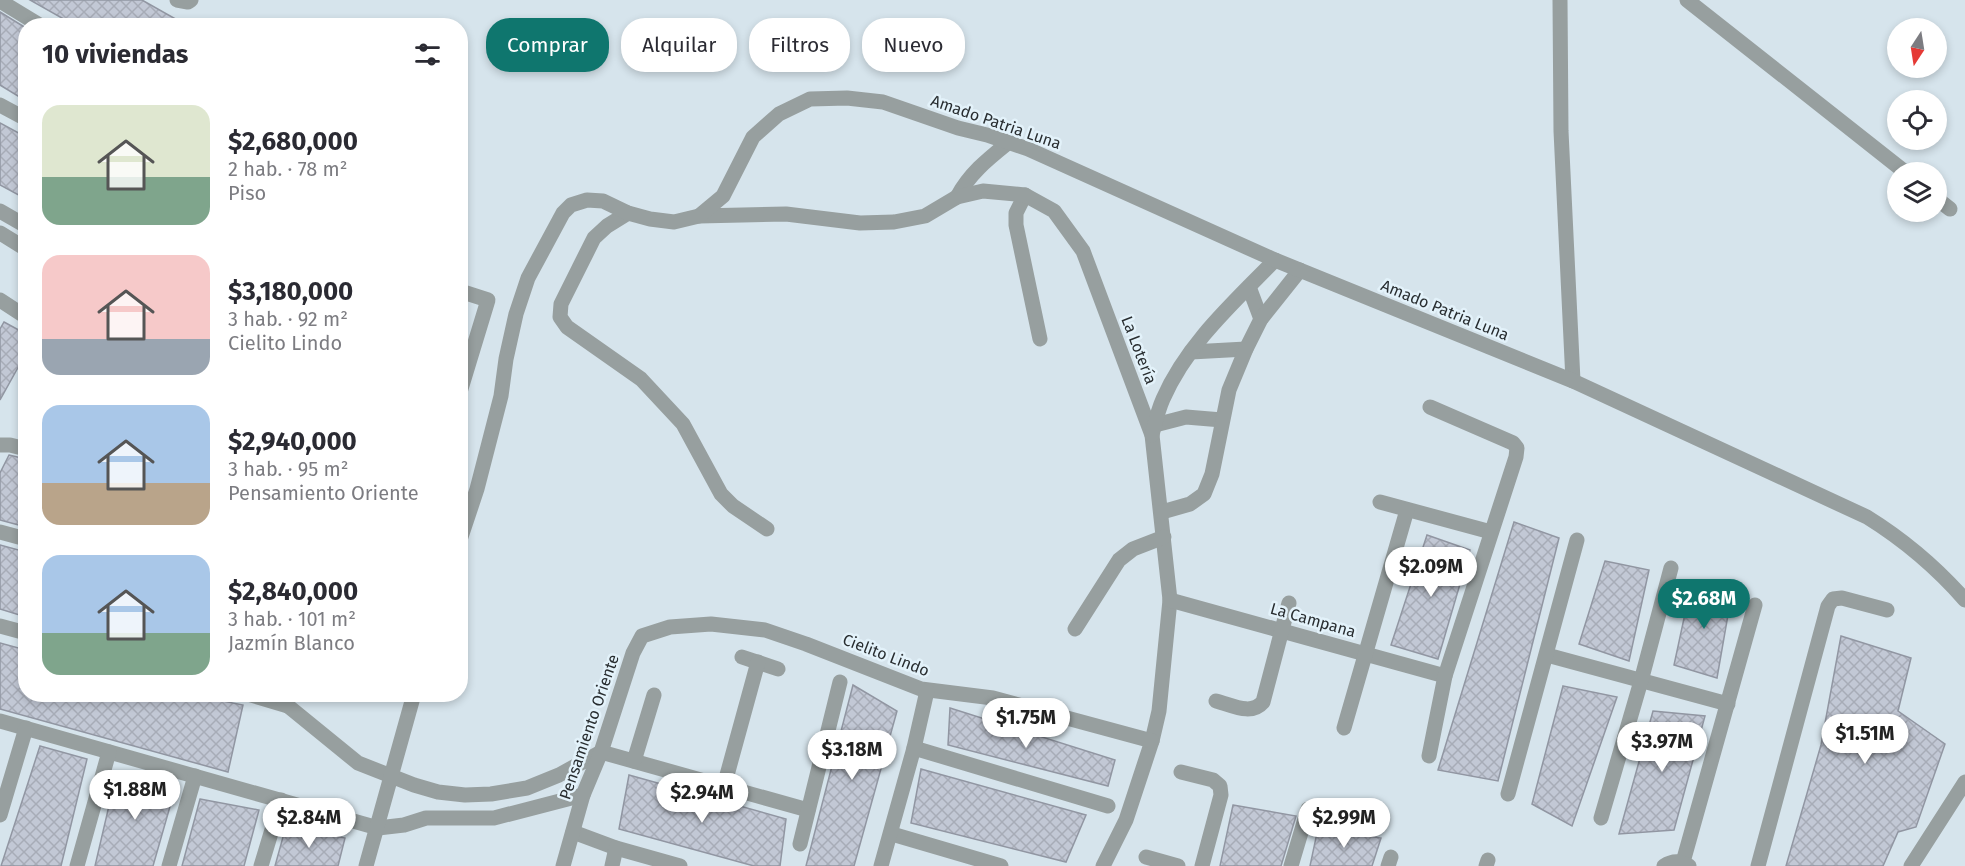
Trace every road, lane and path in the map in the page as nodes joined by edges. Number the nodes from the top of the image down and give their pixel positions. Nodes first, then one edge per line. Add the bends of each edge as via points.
1 (177, 0) edge
2 (191, 0) edge
3 (1687, 0) edge
4 (0, 1) edge
5 (1558, 1) edge
6 (28, 18) edge
7 (0, 105) edge
8 (18, 115) edge
9 (1009, 142) junction
10 (1892, 162) edge
11 (1025, 195) junction
12 (957, 198) junction
13 (1947, 207) edge
14 (1950, 209) dead end
15 (0, 211) edge
16 (628, 213) junction
17 (699, 216) junction
18 (18, 221) edge
19 (0, 233) edge
20 (18, 244) edge
21 (1275, 260) junction
22 (1300, 270) junction
23 (1249, 286) junction
24 (468, 293) edge
25 (2, 304) edge
26 (18, 313) edge
27 (1261, 319) junction
28 (1040, 339) dead end
29 (1246, 349) junction
30 (1191, 352) junction
31 (468, 367) edge
32 (1573, 381) junction
33 (1430, 407) dead end
34 (1222, 420) junction
35 (1153, 430) junction
36 (0, 445) edge
37 (18, 447) edge
38 (1380, 502) dead end
39 (1407, 510) junction
40 (1162, 512) junction
41 (468, 516) edge
42 (767, 529) dead end
43 (0, 532) edge
44 (1491, 532) junction
45 (18, 537) edge
46 (1164, 537) junction
47 (1577, 540) dead end
48 (1671, 568) dead end
49 (1170, 600) junction
50 (1965, 600) edge
51 (1289, 603) dead end
52 (1755, 605) dead end
53 (1887, 610) dead end
54 (0, 626) edge
55 (1075, 629) dead end
56 (1283, 630) junction
57 (18, 631) edge
58 (642, 636) joint
59 (1365, 654) junction
60 (1547, 655) junction
61 (742, 657) dead end
62 (758, 662) junction
63 (778, 669) dead end
64 (1445, 676) junction
65 (1641, 681) junction
66 (840, 682) dead end
67 (927, 691) junction
68 (654, 695) dead end
69 (1216, 701) dead end
70 (285, 702) edge
71 (412, 702) edge
72 (1728, 704) junction
73 (0, 721) edge
74 (26, 728) junction
75 (1344, 728) dead end
76 (1152, 741) junction
77 (914, 748) junction
78 (109, 752) junction
79 (601, 752) junction
80 (1428, 756) dead end
81 (634, 761) junction
82 (1181, 772) dead end
83 (195, 776) junction
84 (392, 777) junction
85 (1965, 782) edge
86 (724, 786) junction
87 (1508, 794) dead end
88 (583, 795) junction
89 (281, 800) junction
90 (1108, 806) dead end
91 (1308, 809) dead end
92 (808, 810) junction
93 (0, 815) edge
94 (1601, 818) dead end
95 (378, 828) junction
96 (573, 832) junction
97 (892, 834) junction
98 (800, 844) dead end
99 (616, 848) junction
100 (1146, 857) dead end
101 (1686, 864) edge
102 (76, 866) edge
103 (169, 866) edge
104 (261, 866) edge
105 (366, 866) edge
106 (563, 866) edge
107 (612, 866) edge
108 (680, 866) edge
109 (881, 866) edge
110 (1001, 866) edge
111 (1103, 866) edge
112 (1178, 866) edge
113 (1202, 866) edge
114 (1290, 866) edge
115 (1664, 866) edge
116 (1758, 866) edge
117 (1911, 866) edge

1 - 2 street
3 - 10 street
4 - 6 street
5 - 32 street
7 - 8 street
9 - 12 street via 981,164
9 - 17 street, Amado Patria Luna via 883,102 810,99 779,114 753,137 723,195
9 - 21 street, Amado Patria Luna
11 - 12 street, La Lotería via 983,191
11 - 28 street via 1018,206 1016,225
11 - 35 street, La Lotería via 1054,211 1083,251
12 - 17 street, La Lotería via 925,216 894,222 860,223 786,214
13 - 14 street
15 - 18 street
16 - 17 street, La Lotería via 674,222
16 - 41 street, La Lotería via 603,201 571,205 528,278
16 - 42 street via 594,238 561,304 560,317 567,327 641,379 683,424 722,494
19 - 20 street
21 - 22 street, Amado Patria Luna
21 - 23 street
22 - 27 street
22 - 32 street, Amado Patria Luna
23 - 27 street
23 - 30 street
24 - 31 street via 489,300
25 - 26 street
27 - 29 street
29 - 30 street
29 - 34 street
30 - 35 street via 1162,401
32 - 50 street, Amado Patria Luna via 1867,517 1924,557
33 - 44 street via 1513,442 1517,448
34 - 35 street via 1186,417
34 - 40 street via 1212,474 1203,494 1190,504
35 - 40 street, La Lotería
36 - 37 street
38 - 39 street
39 - 44 street
39 - 59 street
40 - 46 street, La Lotería
43 - 45 street
44 - 64 street
46 - 49 street, La Lotería
46 - 55 street via 1133,549 1119,560
47 - 60 street
48 - 65 street
49 - 56 street, La Campana
49 - 76 street, La Lotería via 1160,711
51 - 56 street
52 - 72 street
53 - 116 street via 1842,598 1833,599 1828,606
54 - 57 street
56 - 59 street, La Campana
56 - 69 street via 1258,708
58 - 67 street, Cielito Lindo via 670,627 711,624 765,630
58 - 79 street, Pensamiento Oriente
59 - 64 street, La Campana
59 - 75 street
60 - 65 street
60 - 87 street
61 - 62 street
62 - 63 street
62 - 86 street
64 - 80 street
65 - 72 street
65 - 94 street
66 - 92 street
67 - 76 street, Cielito Lindo via 993,699
67 - 77 street
68 - 81 street
70 - 84 street via 358,763
71 - 84 street
72 - 101 street
73 - 74 street
74 - 78 street
74 - 93 street
76 - 111 street, La Lotería via 1126,820
77 - 90 street
77 - 97 street
78 - 83 street
78 - 102 street
79 - 81 street
79 - 84 street via 527,788 492,794 438,792
79 - 88 street, Pensamiento Oriente
81 - 86 street
82 - 113 street via 1213,780 1220,786
83 - 89 street
83 - 103 street
84 - 95 street
85 - 117 street
86 - 92 street
88 - 95 street via 494,818 426,818
88 - 96 street, Pensamiento Oriente
89 - 95 street
89 - 104 street
91 - 114 street
92 - 98 street
95 - 105 street
96 - 99 street
96 - 106 street, Pensamiento Oriente
97 - 109 street
97 - 110 street
99 - 107 street
99 - 108 street
100 - 112 street
101 - 115 street via 1674,861

